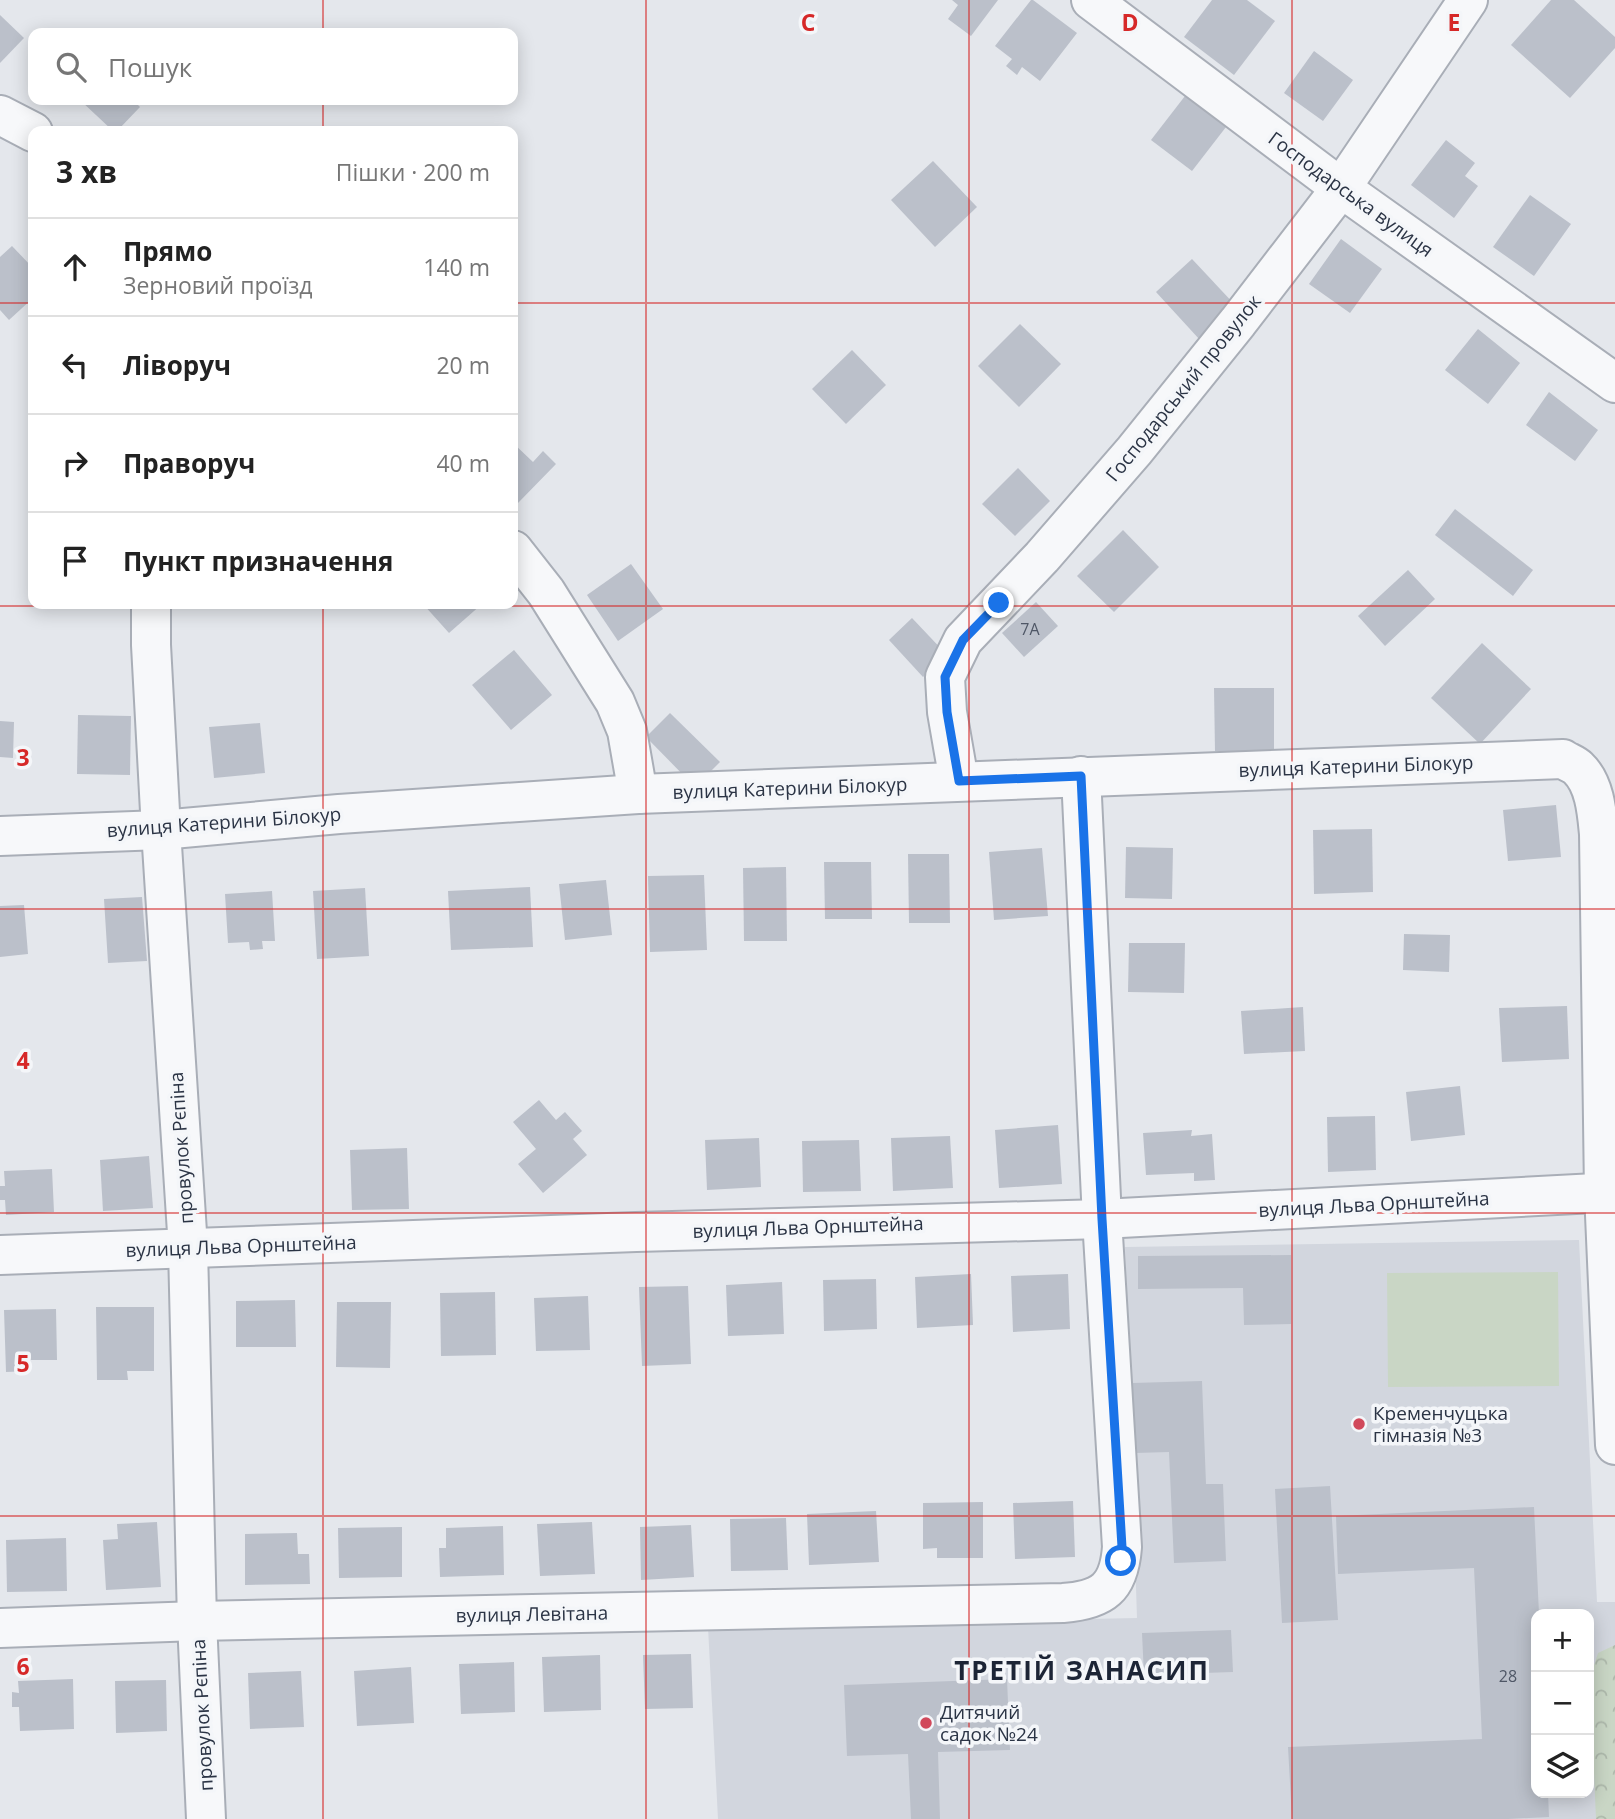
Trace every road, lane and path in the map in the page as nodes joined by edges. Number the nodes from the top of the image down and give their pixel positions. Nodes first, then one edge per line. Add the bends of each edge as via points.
1 (1468, 0) edge
2 (1112, 6) edge
3 (0, 116) edge
4 (28, 130) edge
5 (1342, 188) junction
6 (1615, 383) edge
7 (518, 556) edge
8 (151, 609) edge
9 (1081, 776) junction
10 (959, 781) junction
11 (638, 794) junction
12 (161, 830) junction
13 (0, 836) edge
14 (1609, 1192) edge
15 (1102, 1219) junction
16 (188, 1248) junction
17 (0, 1255) edge
18 (1615, 1445) edge
19 (197, 1621) junction
20 (0, 1628) edge
21 (206, 1819) edge

1 - 5 street, Господарський провулок
2 - 5 street, Господарська вулиця
3 - 4 street
5 - 6 street, Господарська вулиця
5 - 10 street, Господарський провулок via 1134,451 963,640 945,677
7 - 11 street via 546,592 615,702 627,731
8 - 12 street, провулок Рєпіна
9 - 10 street, вулиця Катерини Білокур
9 - 14 street, вулиця Катерини Білокур via 1545,759 1563,759 1578,768 1596,805 1599,834
9 - 15 street, вулиця Левітана
10 - 11 street, вулиця Катерини Білокур
11 - 12 street, вулиця Катерини Білокур
12 - 13 street, вулиця Катерини Білокур
12 - 16 street, провулок Рєпіна
14 - 15 street, вулиця Льва Орнштейна
14 - 18 street
15 - 16 street, вулиця Льва Орнштейна
15 - 19 street, вулиця Левітана via 1122,1547 1117,1576 1094,1598 1063,1604
16 - 17 street, вулиця Льва Орнштейна
16 - 19 street, провулок Рєпіна
19 - 20 street, вулиця Левітана
19 - 21 street, провулок Рєпіна

